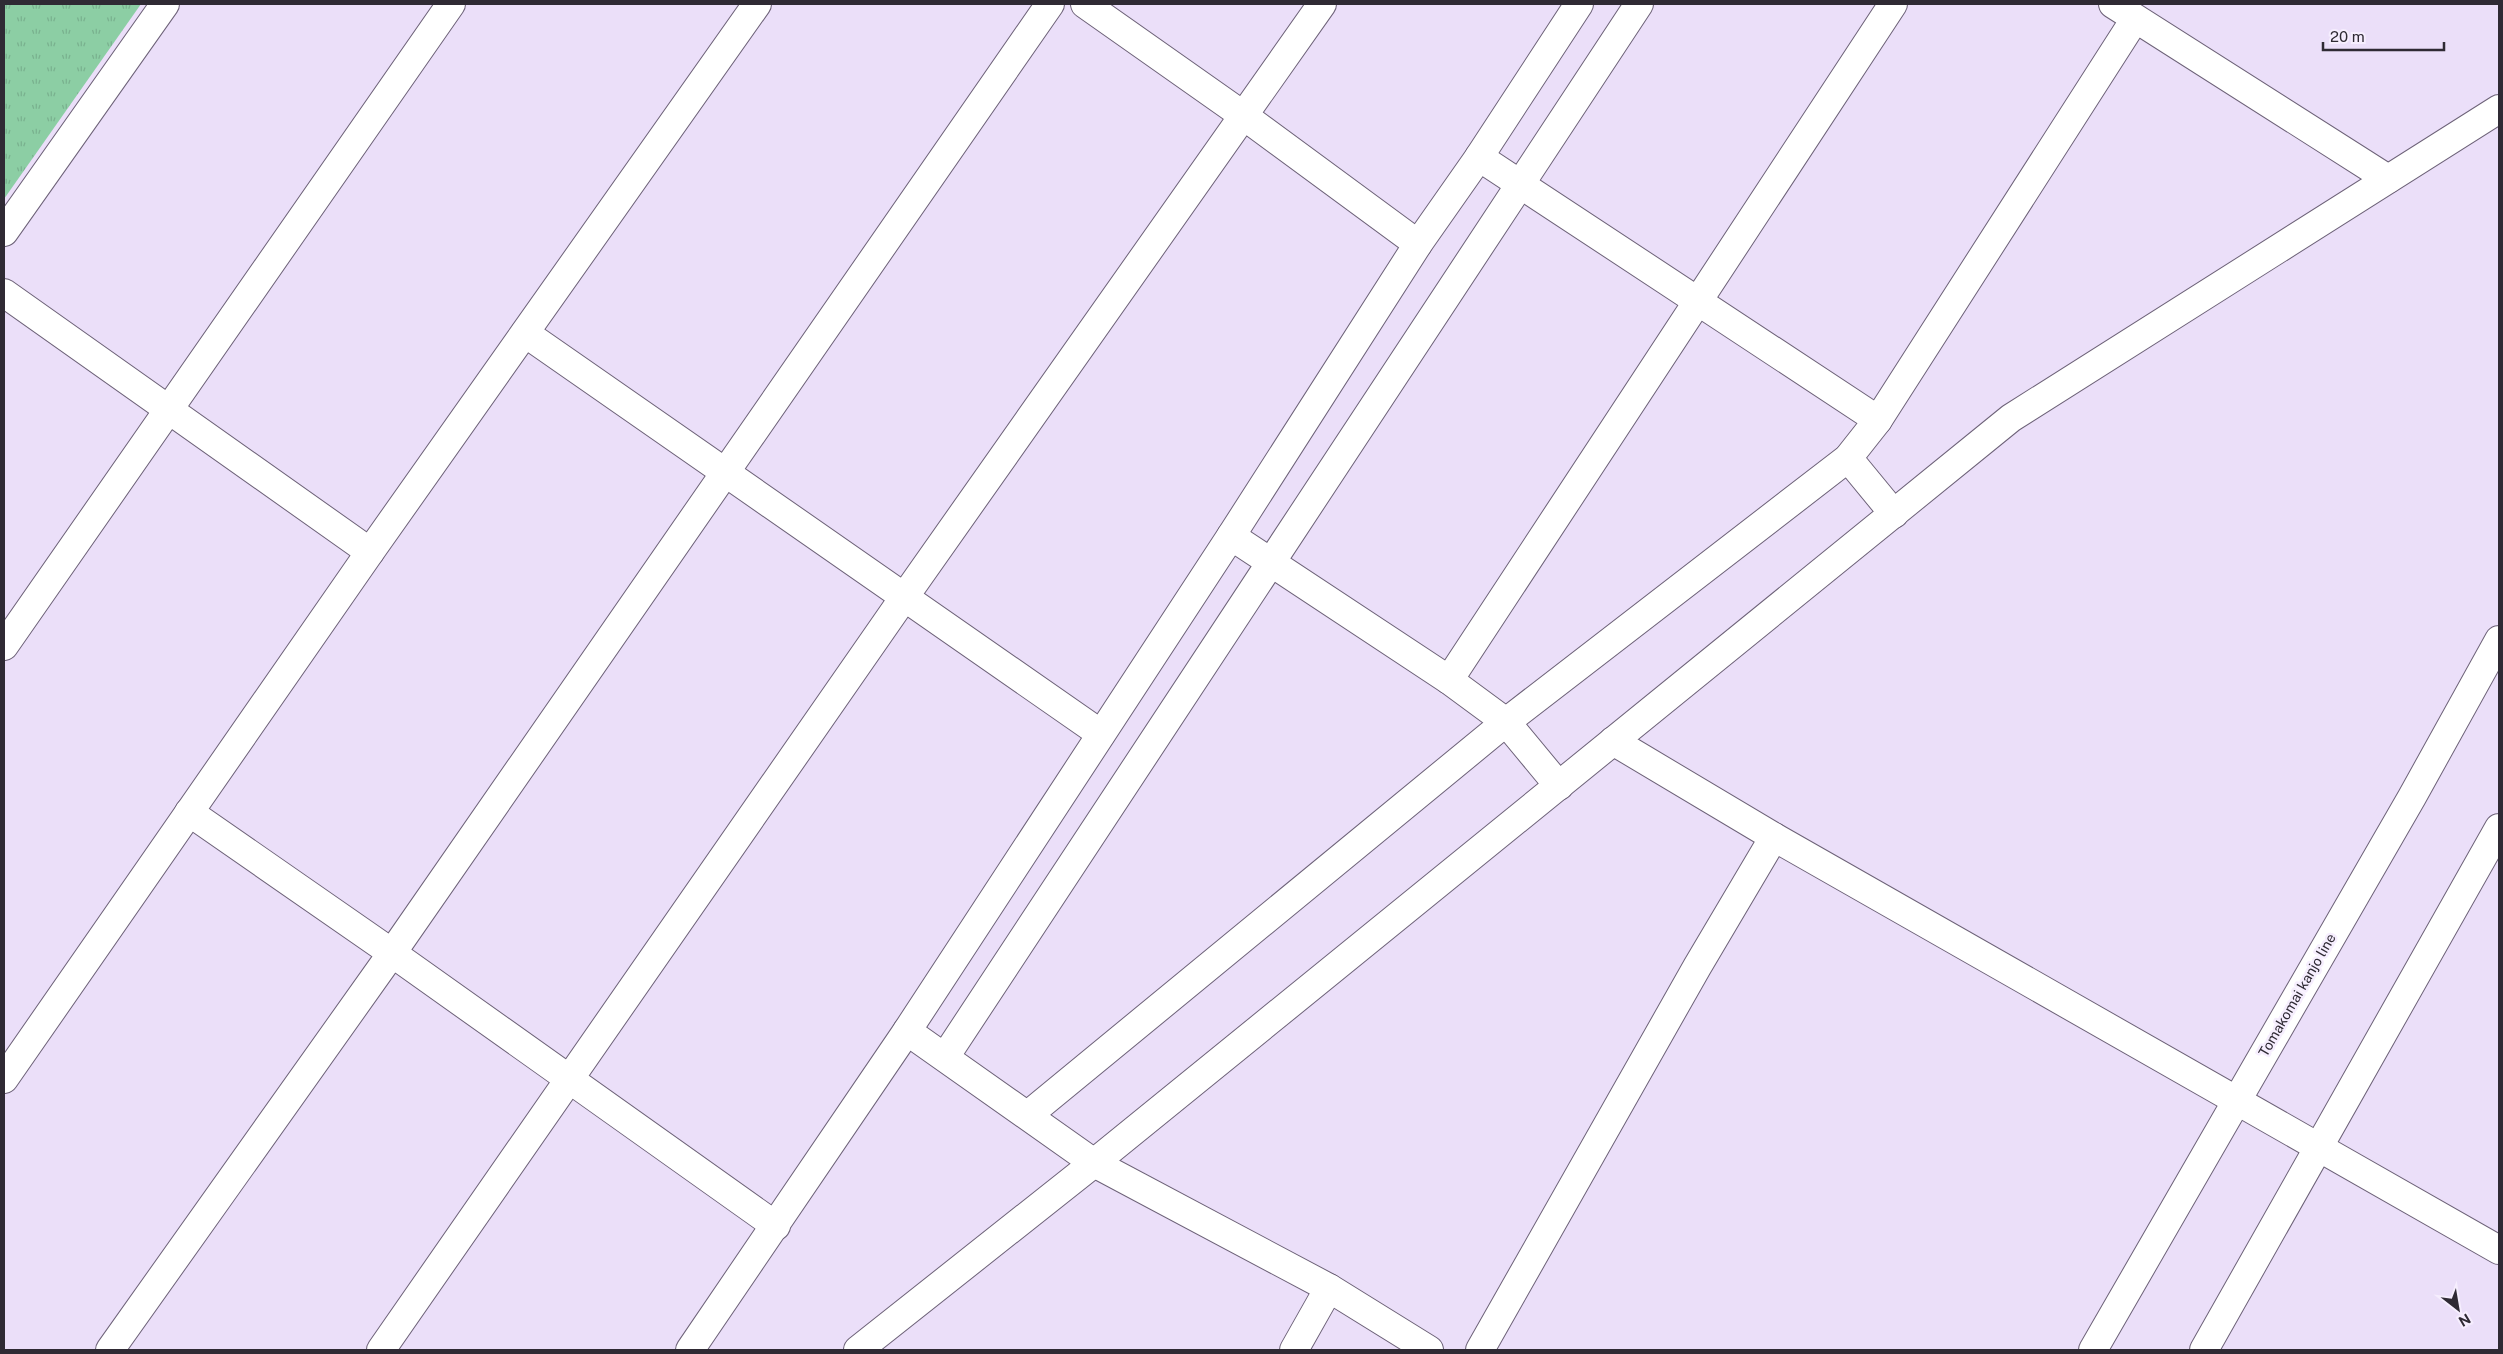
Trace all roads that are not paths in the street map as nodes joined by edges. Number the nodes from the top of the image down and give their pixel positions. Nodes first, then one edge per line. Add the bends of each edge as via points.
1 (165, 4) edge
2 (451, 4) edge
3 (757, 4) edge
4 (1050, 4) edge
5 (1085, 4) edge
6 (1322, 4) edge
7 (1579, 4) edge
8 (1639, 4) edge
9 (1893, 4) edge
10 (2124, 11) edge
11 (2499, 109) edge
12 (1244, 116) junction
13 (1479, 157) junction
14 (2388, 179) junction
15 (1520, 184) junction
16 (4, 232) edge
17 (1418, 244) junction
18 (4, 293) edge
19 (1698, 300) junction
20 (525, 334) junction
21 (170, 409) junction
22 (1878, 420) junction
23 (1848, 458) junction
24 (725, 472) junction
25 (1894, 514) junction
26 (1231, 536) junction
27 (370, 552) junction
28 (1271, 563) junction
29 (905, 596) junction
30 (2499, 640) edge
31 (4, 646) edge
32 (1449, 680) junction
33 (1506, 722) junction
34 (1101, 734) junction
35 (1613, 741) junction
36 (1559, 786) junction
37 (189, 812) junction
38 (2499, 828) edge
39 (1774, 837) junction
40 (392, 953) junction
41 (907, 1031) junction
42 (945, 1058) junction
43 (8, 1064) edge
44 (569, 1080) junction
45 (2236, 1101) junction
46 (1028, 1115) junction
47 (2319, 1147) junction
48 (1094, 1163) junction
49 (776, 1226) junction
50 (2499, 1250) edge
51 (1329, 1288) junction
52 (110, 1350) edge
53 (381, 1350) edge
54 (690, 1350) edge
55 (858, 1350) edge
56 (1294, 1350) edge
57 (1429, 1350) edge
58 (1480, 1350) edge
59 (2092, 1350) edge
60 (2204, 1350) edge

1 - 16 street
2 - 21 street
3 - 20 street
4 - 24 street
5 - 12 street
6 - 12 street
7 - 13 street
8 - 15 street
9 - 19 street
10 - 14 street
10 - 22 street
11 - 14 street
12 - 17 street
12 - 29 street
13 - 15 street
13 - 17 street
14 - 25 street via 2010,418
15 - 19 street
15 - 28 street
17 - 26 street
18 - 21 street
19 - 22 street
19 - 32 street
20 - 24 street
20 - 27 street
21 - 27 street
21 - 31 street
22 - 23 street
23 - 25 street
23 - 33 street
24 - 29 street
24 - 40 street
25 - 35 street
26 - 28 street
26 - 34 street
27 - 37 street
28 - 32 street
28 - 42 street
29 - 34 street
29 - 44 street
30 - 45 street, Tomakomai kanjo line
32 - 33 street
33 - 36 street
33 - 46 street
34 - 41 street
35 - 36 street
35 - 39 street
36 - 48 street
37 - 40 street
37 - 43 street
38 - 47 street
39 - 45 street
39 - 58 street
40 - 44 street
40 - 52 street
41 - 42 street
41 - 49 street
42 - 46 street
44 - 49 street
44 - 53 street
45 - 47 street
45 - 59 street, Tomakomai kanjo line
46 - 48 street
47 - 50 street
47 - 60 street
48 - 51 street
48 - 55 street
49 - 54 street
51 - 56 street
51 - 57 street

